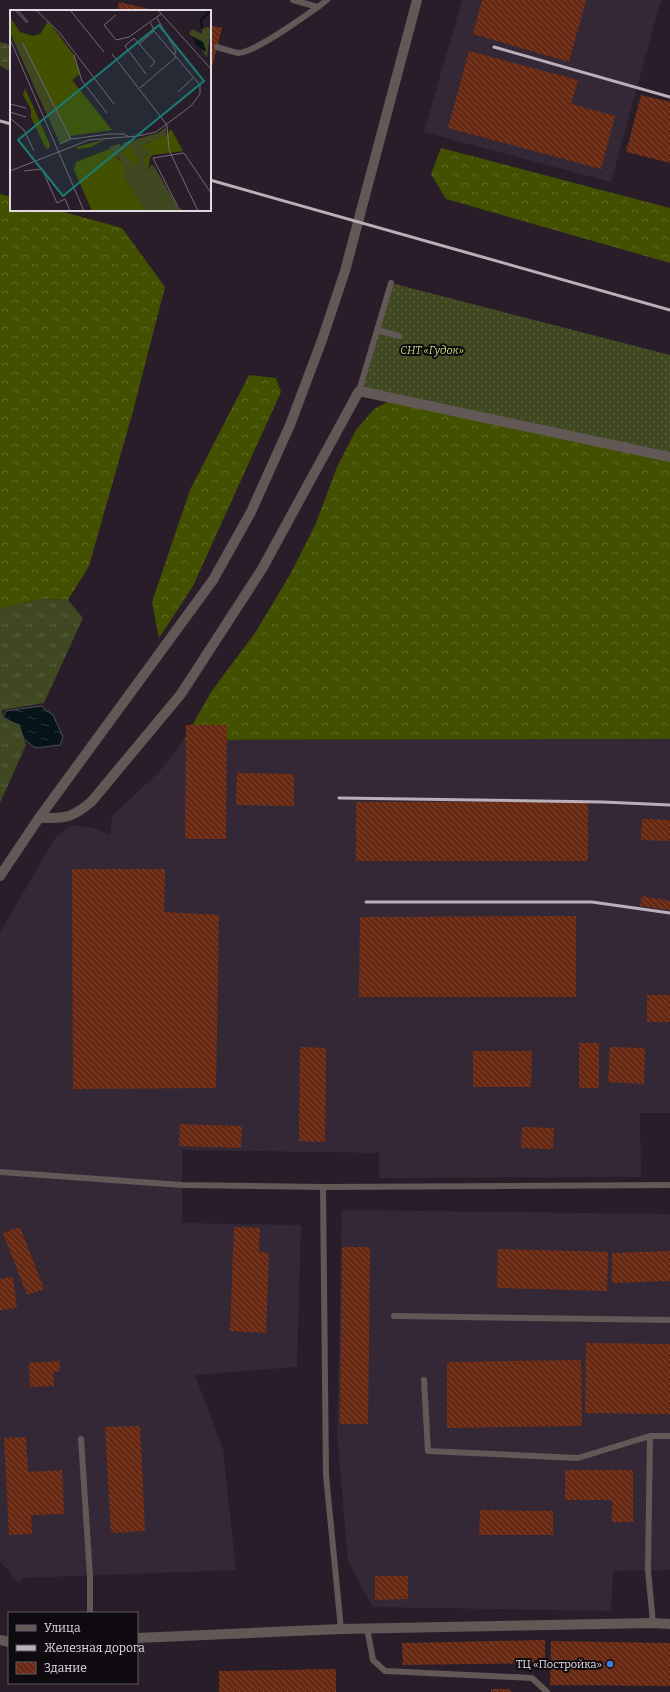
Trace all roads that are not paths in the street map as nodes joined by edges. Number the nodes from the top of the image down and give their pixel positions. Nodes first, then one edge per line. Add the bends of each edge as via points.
1 (293, 0) edge
2 (328, 0) edge
3 (417, 0) edge
4 (318, 7) junction
5 (217, 47) dead end
6 (391, 283) dead end
7 (377, 330) junction
8 (399, 336) dead end
9 (359, 391) junction
10 (670, 458) edge
11 (39, 818) junction
12 (0, 876) edge
13 (0, 1172) edge
14 (670, 1185) edge
15 (323, 1187) junction
16 (394, 1316) dead end
17 (670, 1320) edge
18 (424, 1380) dead end
19 (650, 1436) junction
20 (670, 1436) edge
21 (81, 1439) dead end
22 (90, 1612) edge
23 (653, 1623) junction
24 (670, 1624) edge
25 (367, 1628) junction
26 (341, 1629) junction
27 (138, 1638) edge
28 (547, 1692) edge

1 - 4 lane
2 - 4 lane
3 - 11 street via 345,271 290,425 251,512 213,580
4 - 5 lane via 259,45 239,53
6 - 7 lane
7 - 8 lane
7 - 9 lane
9 - 10 street
9 - 11 street via 262,569 181,694 92,801 78,813 65,818
11 - 12 street
13 - 15 lane via 182,1184
14 - 15 lane
15 - 26 lane via 326,1475
16 - 17 lane
18 - 19 lane via 428,1451 578,1458
19 - 20 lane
19 - 23 lane via 648,1570
21 - 22 lane
23 - 24 street
23 - 25 street
25 - 26 street
25 - 28 lane via 373,1660 385,1671 532,1678
26 - 27 street

